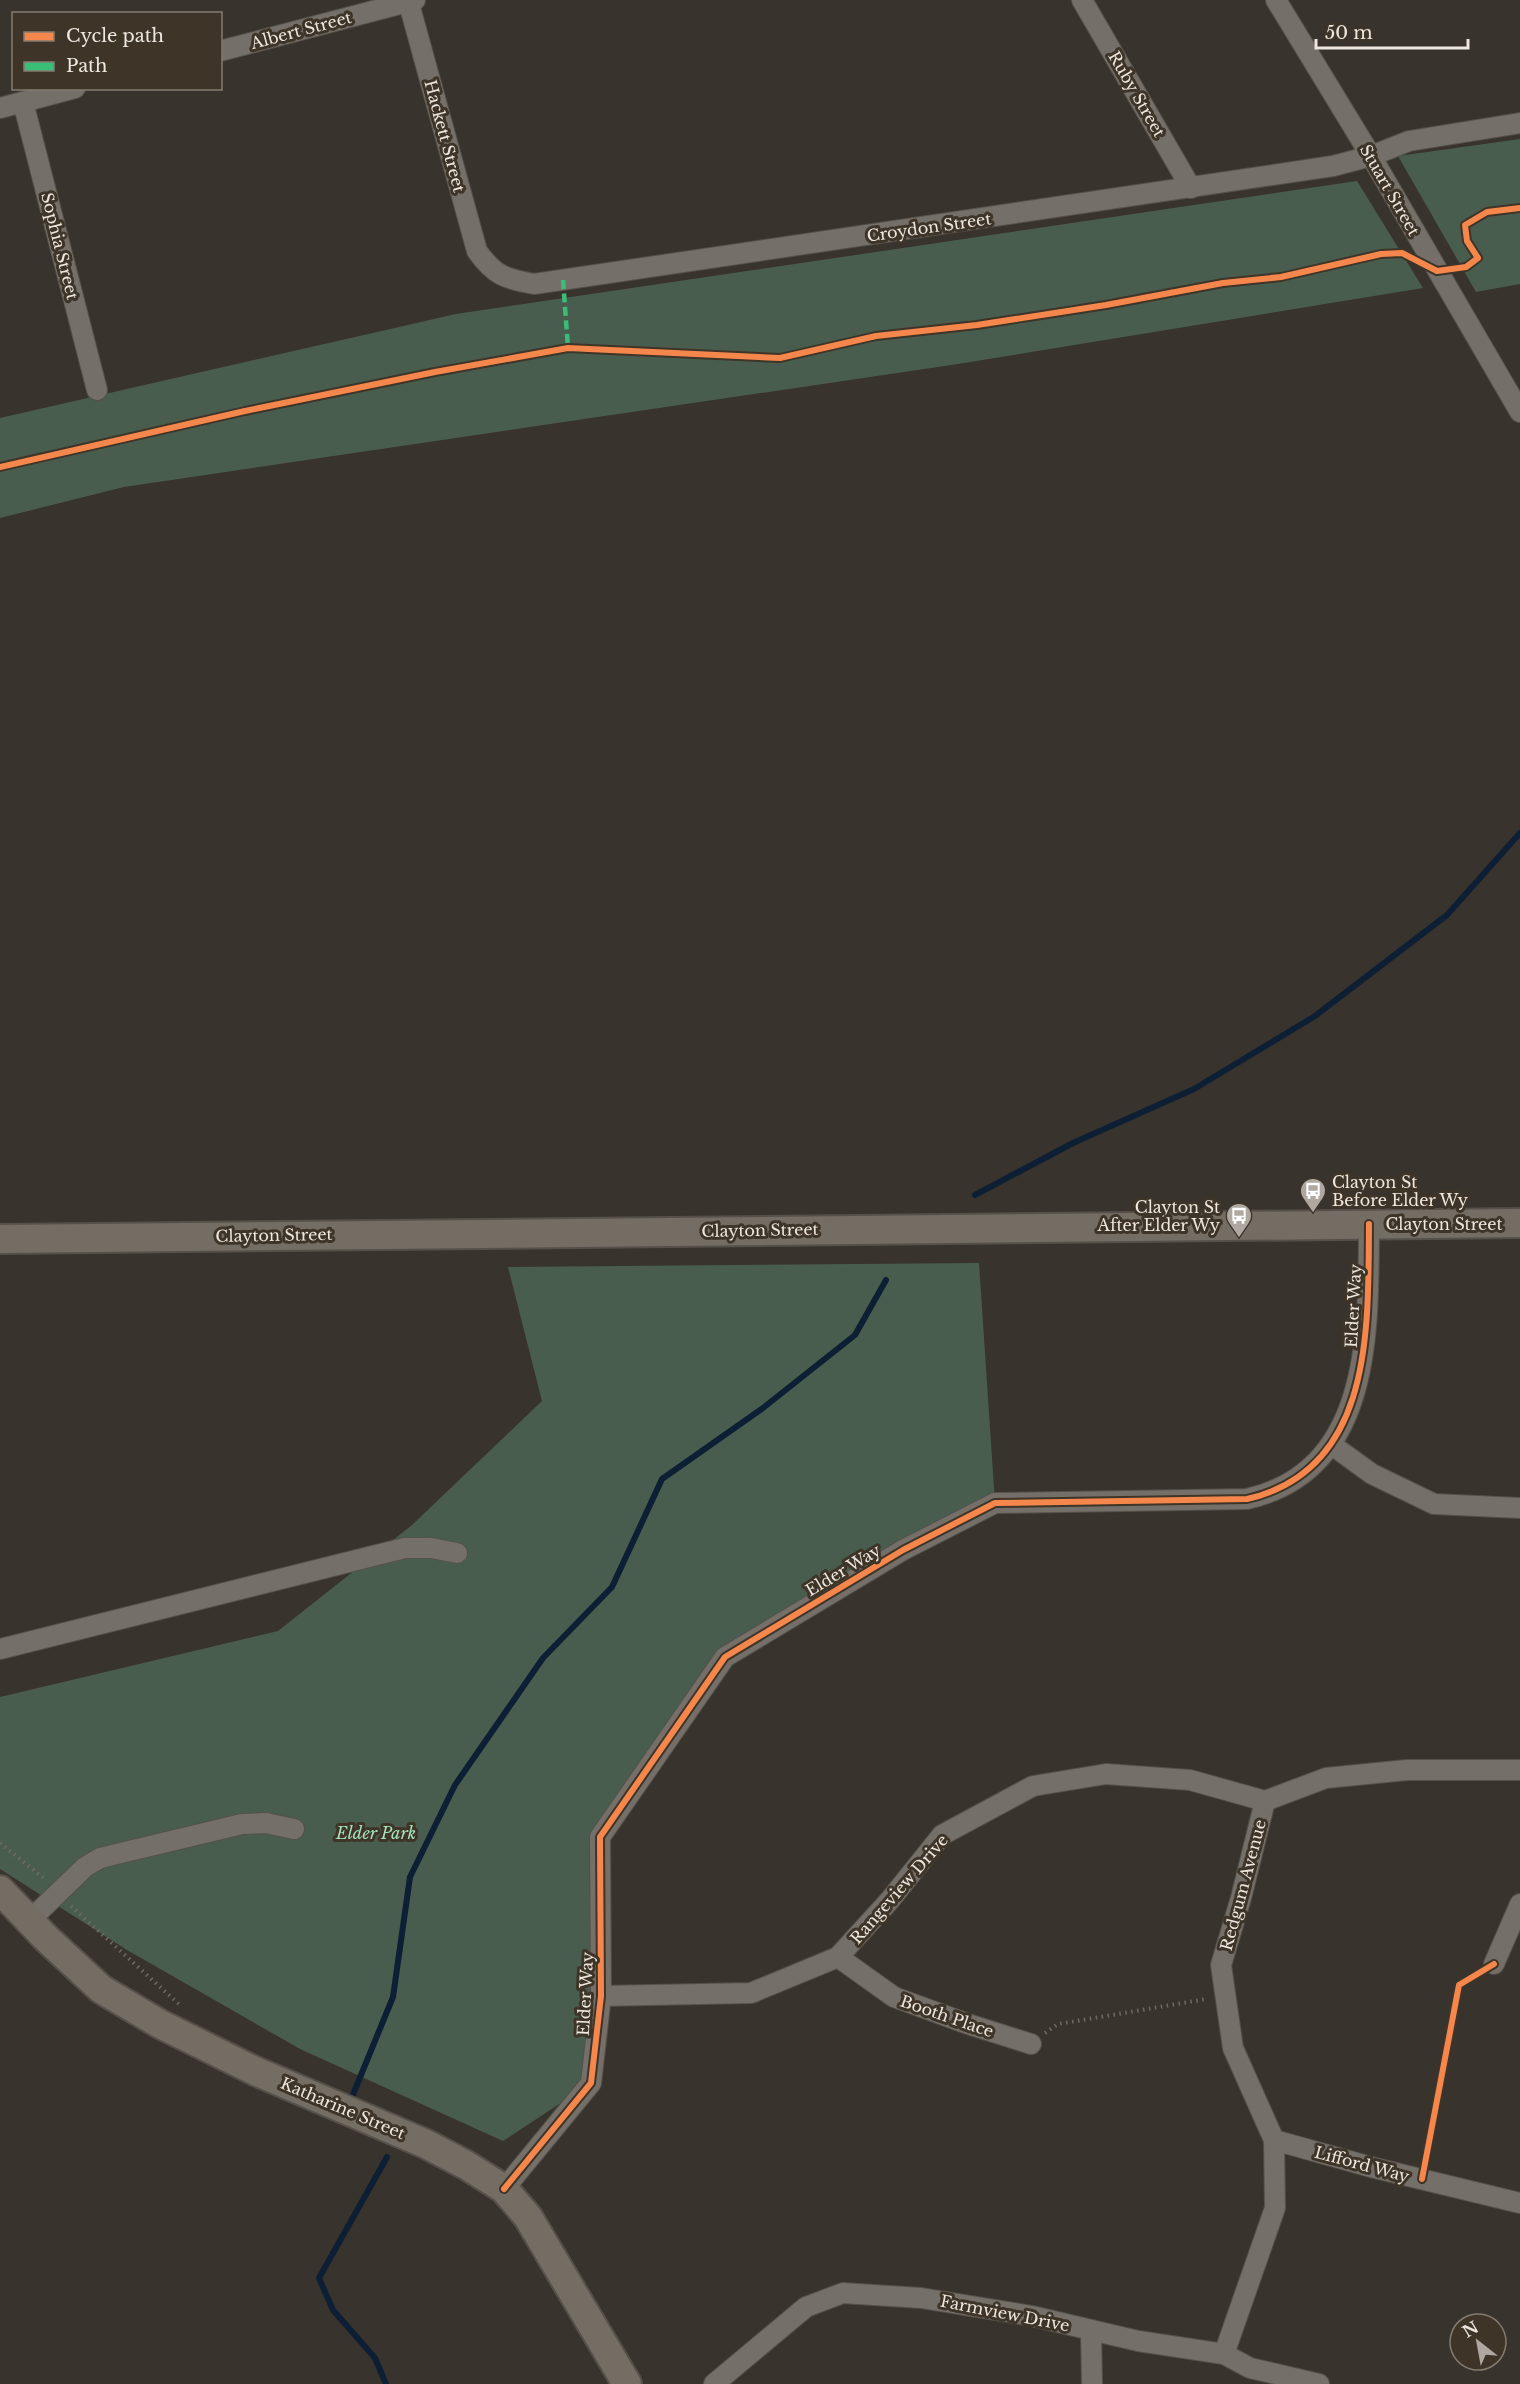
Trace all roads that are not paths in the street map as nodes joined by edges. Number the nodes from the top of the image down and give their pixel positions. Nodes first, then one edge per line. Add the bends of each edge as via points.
1 (1082, 0) edge
2 (1276, 0) edge
3 (410, 1) edge
4 (222, 50) edge
5 (68, 90) edge
6 (23, 102) junction
7 (0, 108) edge
8 (1520, 123) edge
9 (1371, 156) junction
10 (1191, 188) junction
11 (489, 268) joint
12 (97, 390) dead end
13 (1520, 412) edge
14 (1520, 1223) edge
15 (1369, 1224) junction
16 (0, 1239) edge
17 (1332, 1445) junction
18 (1520, 1508) edge
19 (457, 1553) dead end
20 (0, 1649) edge
21 (1520, 1770) edge
22 (1265, 1801) junction
23 (294, 1829) dead end
24 (0, 1890) edge
25 (1520, 1904) edge
26 (29, 1921) junction
27 (838, 1957) junction
28 (1494, 1964) dead end
29 (601, 1996) junction
30 (1031, 2044) road end
31 (1274, 2140) junction
32 (504, 2189) junction
33 (1520, 2203) edge
34 (1091, 2330) junction
35 (1224, 2354) junction
36 (627, 2384) edge
37 (714, 2384) edge
38 (1092, 2384) edge
39 (1319, 2384) edge

1 - 10 street, Ruby Street
2 - 9 street, Stuart Street
3 - 4 street, Albert Street
3 - 11 street, Hackett Street via 471,231 477,251
5 - 6 street
6 - 7 street
6 - 12 street, Sophia Street
8 - 9 street, Croydon Street via 1409,141
9 - 10 street, Croydon Street via 1333,166
9 - 13 street, Stuart Street
10 - 11 street, Croydon Street via 534,284 509,280
14 - 15 main road, Clayton Street
15 - 16 main road, Clayton Street
15 - 17 street, Elder Way via 1366,1346 1349,1409
17 - 18 street via 1372,1474 1434,1504
17 - 29 street, Elder Way via 1311,1469 1288,1485 1247,1500 995,1503 903,1550 724,1657 600,1837
19 - 20 street via 405,1548
21 - 22 street, Redgum Avenue via 1407,1770 1326,1778
22 - 27 street, Rangeview Drive via 1190,1780 1106,1774 1033,1786 942,1835
22 - 31 street, Redgum Avenue via 1221,1965 1233,2048
23 - 26 street via 266,1823 242,1824 100,1858 85,1867
24 - 26 main road, Katharine Street
25 - 28 street
26 - 32 main road, Katharine Street via 101,1989 160,2024 255,2071 426,2144
27 - 29 street, Rangeview Drive via 751,1993
27 - 30 street, Booth Place via 894,1997
29 - 32 street, Elder Way via 591,2083
31 - 33 street, Lifford Way
31 - 35 street, Redgum Avenue via 1275,2208
32 - 36 main road, Katharine Street via 528,2217
34 - 35 street, Farmview Drive
34 - 37 street, Farmview Drive via 921,2298 843,2293 806,2307
34 - 38 street
35 - 39 street, Farmview Drive via 1250,2368

